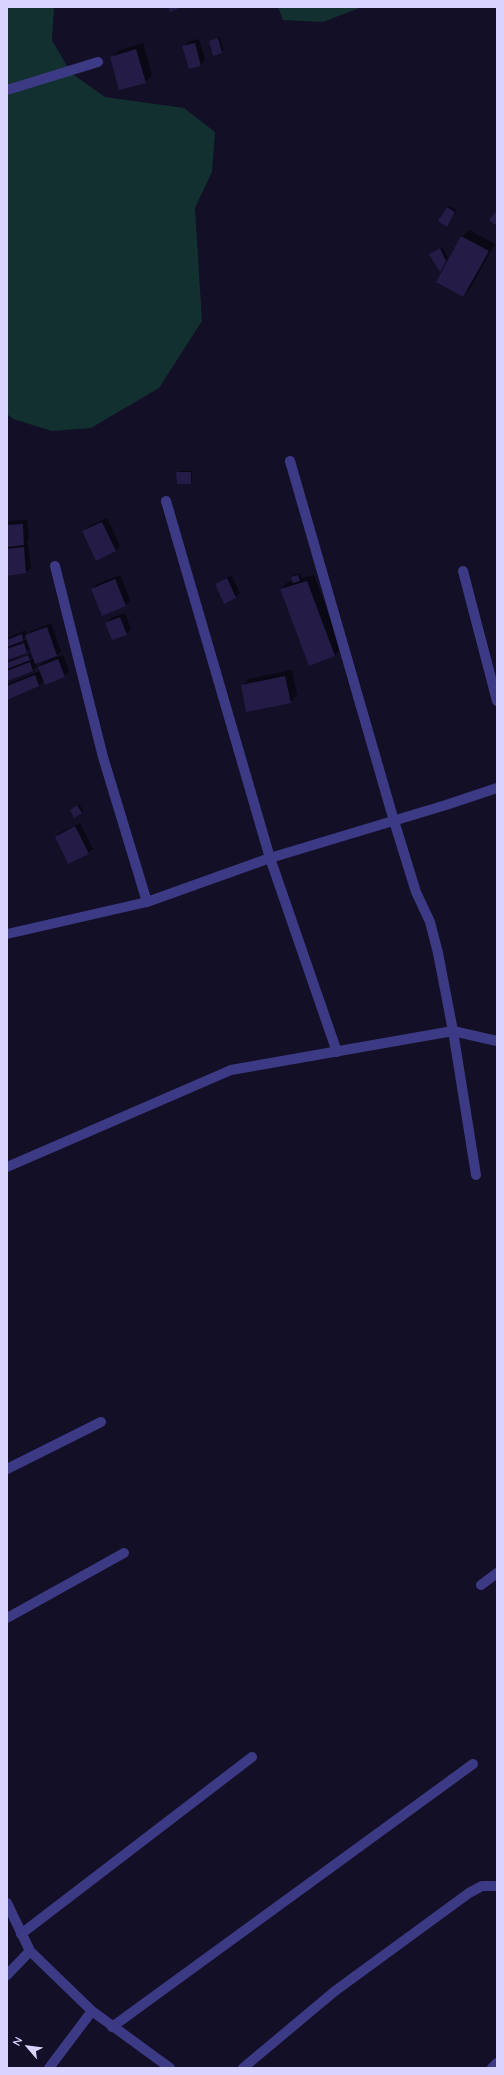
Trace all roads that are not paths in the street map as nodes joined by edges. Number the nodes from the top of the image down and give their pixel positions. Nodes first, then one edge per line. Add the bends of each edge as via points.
1 (98, 62) dead end
2 (7, 90) edge
3 (290, 461) dead end
4 (166, 501) dead end
5 (55, 566) dead end
6 (463, 571) dead end
7 (497, 701) edge
8 (497, 788) edge
9 (394, 821) junction
10 (270, 858) junction
11 (147, 902) junction
12 (7, 934) edge
13 (453, 1031) junction
14 (497, 1041) edge
15 (337, 1052) junction
16 (7, 1167) edge
17 (476, 1174) dead end
18 (101, 1422) dead end
19 (7, 1469) edge
20 (124, 1553) dead end
21 (497, 1573) edge
22 (481, 1585) dead end
23 (7, 1618) edge
24 (252, 1757) dead end
25 (473, 1764) dead end
26 (497, 1886) edge
27 (7, 1903) edge
28 (21, 1934) junction
29 (30, 1951) junction
30 (7, 1975) edge
31 (92, 2011) junction
32 (112, 2027) junction
33 (497, 2063) edge
34 (49, 2068) edge
35 (170, 2068) edge
36 (243, 2068) edge
37 (492, 2068) edge

1 - 2 street
3 - 9 street
4 - 10 street
5 - 11 street via 103,757
6 - 7 street
8 - 9 street
9 - 10 street
9 - 13 street via 416,892 430,922
10 - 11 street
10 - 15 street
11 - 12 street
13 - 14 street
13 - 15 street
13 - 17 street
15 - 16 street via 231,1070
18 - 19 street
20 - 23 street
21 - 22 street
24 - 28 street
25 - 32 street
26 - 36 street via 482,1886 469,1892 335,1992
27 - 28 street
28 - 29 street
29 - 30 street
29 - 31 street
31 - 32 street
31 - 34 street
32 - 35 street
33 - 37 street

